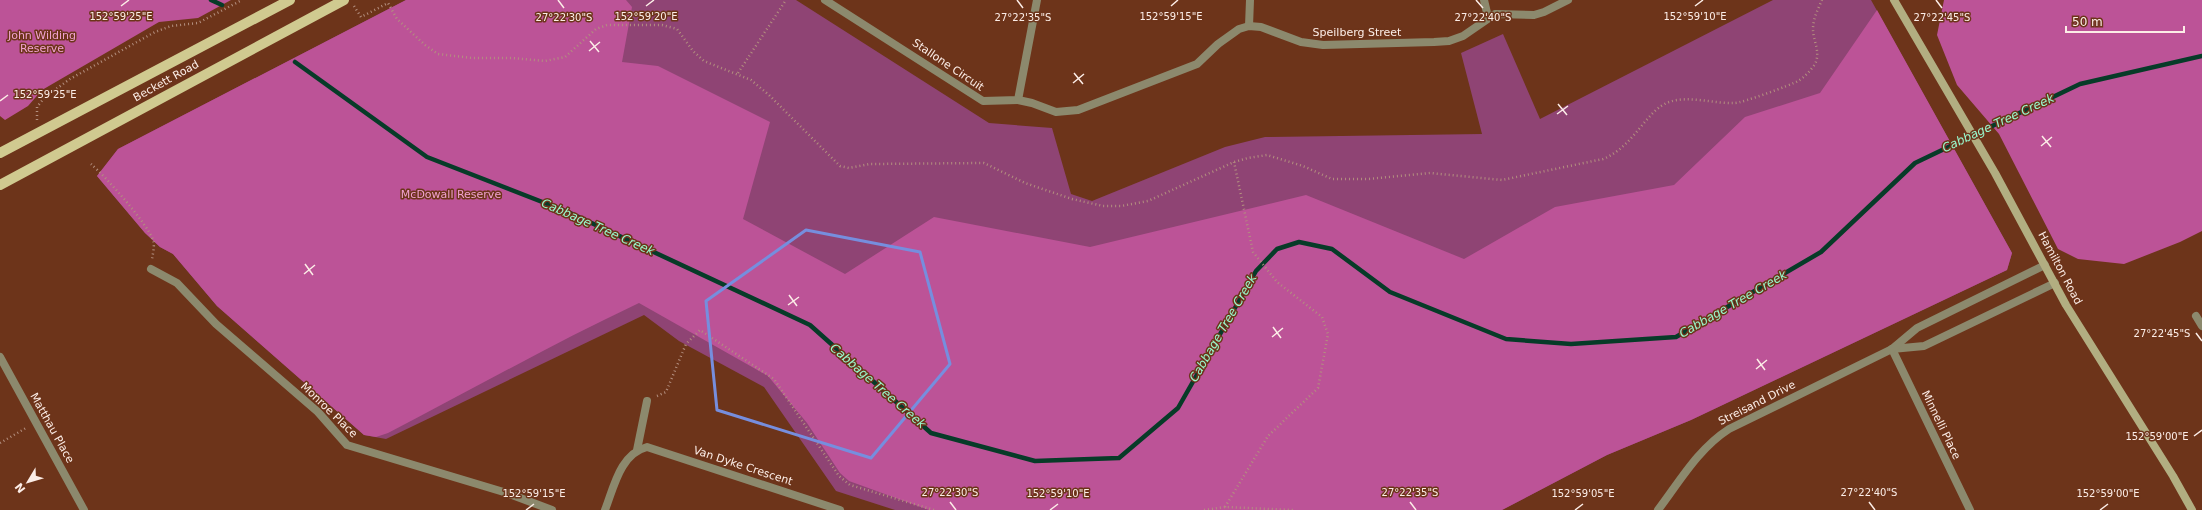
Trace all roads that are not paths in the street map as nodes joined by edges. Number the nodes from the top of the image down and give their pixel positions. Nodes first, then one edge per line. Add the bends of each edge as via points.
1 (290, 0) edge
2 (344, 0) edge
3 (825, 0) edge
4 (1037, 0) edge
5 (1250, 0) edge
6 (1484, 0) edge
7 (1568, 0) edge
8 (1894, 0) edge
9 (1899, 0) edge
10 (1488, 17) junction
11 (1249, 26) junction
12 (1914, 33) junction
13 (1018, 100) junction
14 (0, 153) edge
15 (0, 185) edge
16 (2045, 265) junction
17 (151, 269) road end
18 (2055, 283) junction
19 (2196, 316) dead end
20 (2202, 326) edge
21 (1892, 349) junction
22 (0, 357) edge
23 (647, 401) road end
24 (637, 450) junction
25 (84, 510) edge
26 (552, 510) edge
27 (605, 510) edge
28 (840, 510) edge
29 (1658, 510) edge
30 (1970, 510) edge
31 (2192, 510) edge

1 - 14 main road, Beckett Road
2 - 15 main road, Beckett Road
3 - 13 street, Stallone Circuit via 983,101
4 - 13 street
5 - 11 street
6 - 10 street
7 - 10 street, Speilberg Street via 1534,15 1495,14
8 - 12 main road, Hamilton Road
9 - 12 main road, Hamilton Road
10 - 11 street, Speilberg Street via 1463,36 1449,41 1434,42 1323,45 1301,42 1261,27
11 - 13 street via 1239,29 1197,64 1078,110 1056,112
12 - 16 main road, Hamilton Road via 1996,173
16 - 18 main road, Hamilton Road
16 - 21 street, Streisand Drive via 1917,328
17 - 26 street, Monroe Place via 177,283 216,324 318,412 347,445 507,493
18 - 21 street, Streisand Drive via 1924,346
18 - 31 main road, Hamilton Road
19 - 20 street
21 - 29 street, Streisand Drive via 1749,418 1712,440 1700,452
21 - 30 street, Minnelli Place
22 - 25 street, Matthau Place
23 - 24 street
24 - 27 street via 629,456 623,467
24 - 28 street, Van Dyke Crescent via 647,447 662,451

